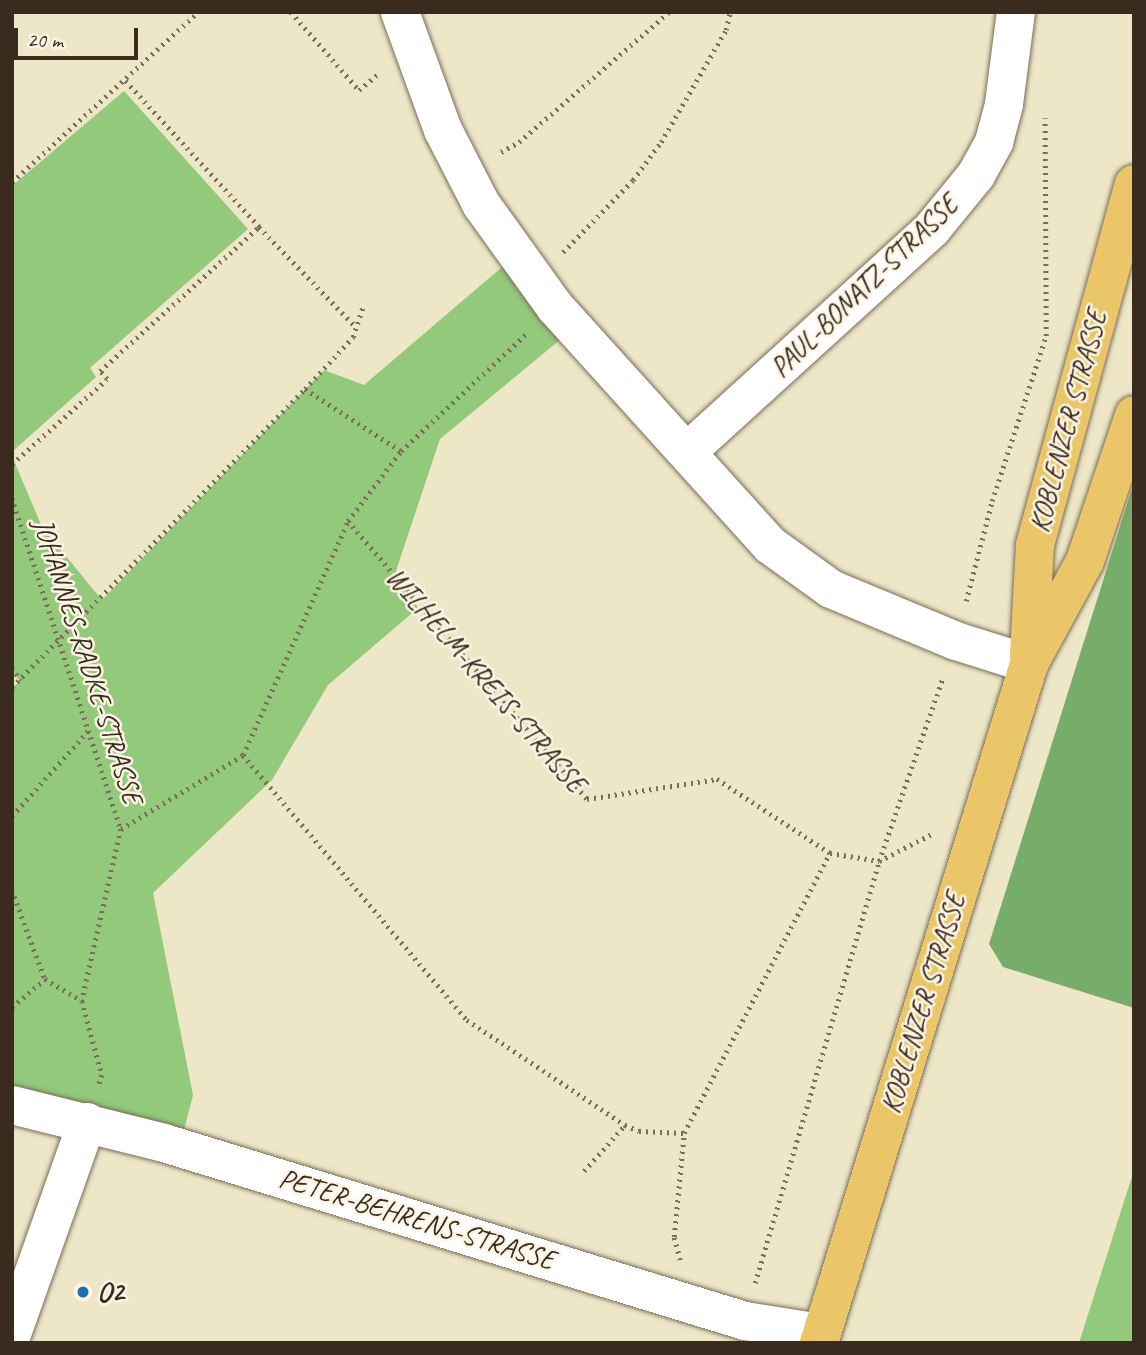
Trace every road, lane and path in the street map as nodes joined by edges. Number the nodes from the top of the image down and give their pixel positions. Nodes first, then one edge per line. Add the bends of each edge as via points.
1 (198, 12) edge
2 (291, 12) edge
3 (669, 12) edge
4 (730, 12) edge
5 (1016, 12) edge
6 (406, 28) edge
7 (125, 81) junction
8 (1045, 115) dead end
9 (519, 142) dead end
10 (12, 182) edge
11 (1134, 184) edge
12 (259, 227) junction
13 (544, 293) junction
14 (363, 306) dead end
15 (356, 327) junction
16 (305, 389) junction
17 (1134, 415) edge
18 (401, 451) junction
19 (687, 453) junction
20 (12, 464) edge
21 (12, 498) edge
22 (348, 521) junction
23 (956, 641) junction
24 (58, 644) junction
25 (1029, 664) junction
26 (12, 668) edge
27 (21, 680) junction
28 (12, 687) edge
29 (88, 731) junction
30 (243, 755) junction
31 (12, 816) edge
32 (121, 828) junction
33 (830, 853) junction
34 (878, 861) junction
35 (12, 890) edge
36 (45, 979) junction
37 (82, 1001) junction
38 (12, 1007) edge
39 (12, 1105) edge
40 (87, 1122) junction
41 (625, 1125) junction
42 (684, 1133) junction
43 (584, 1171) dead end
44 (772, 1215) dead end
45 (692, 1305) junction
46 (12, 1334) edge
47 (820, 1338) edge

1 - 7 path
2 - 6 path via 359,90
3 - 9 path
4 - 13 path via 726,30 633,180 589,229
5 - 19 street, PAUL-BONATZ-STRASSE via 1004,104 994,142 976,175 932,229
6 - 13 street via 463,172
7 - 10 path
7 - 12 path
8 - 23 path via 1046,336 992,501
11 - 25 main road, KOBLENZER STRASSE via 1035,545
12 - 15 path
12 - 20 path via 100,371 107,379
13 - 18 path
13 - 19 street
14 - 15 path
15 - 16 path via 353,337
16 - 18 path
16 - 24 path
17 - 25 main road, KOBLENZER STRASSE via 1085,561
18 - 22 path
19 - 23 street via 770,544 831,589
21 - 24 path, JOHANNES-RADKE-STRASSE
22 - 30 path
22 - 33 path, WILHELM-KREIS-STRASSE via 587,799 717,779
23 - 25 street
23 - 34 path
24 - 27 path
24 - 29 path, JOHANNES-RADKE-STRASSE
25 - 47 main road, KOBLENZER STRASSE
26 - 27 path
27 - 28 path
29 - 31 path
29 - 32 path, JOHANNES-RADKE-STRASSE
30 - 32 path
30 - 41 path via 467,1020
32 - 37 path, JOHANNES-RADKE-STRASSE
33 - 34 path, WILHELM-KREIS-STRASSE
33 - 42 path
34 - 44 path
35 - 36 path
36 - 37 path
36 - 38 path
37 - 40 path, JOHANNES-RADKE-STRASSE via 102,1075
39 - 40 street, PETER-BEHRENS-STRASSE
40 - 45 street, PETER-BEHRENS-STRASSE via 382,1207
40 - 46 street
41 - 42 path via 639,1131
41 - 43 path
42 - 45 path via 674,1237
45 - 47 street, PETER-BEHRENS-STRASSE

